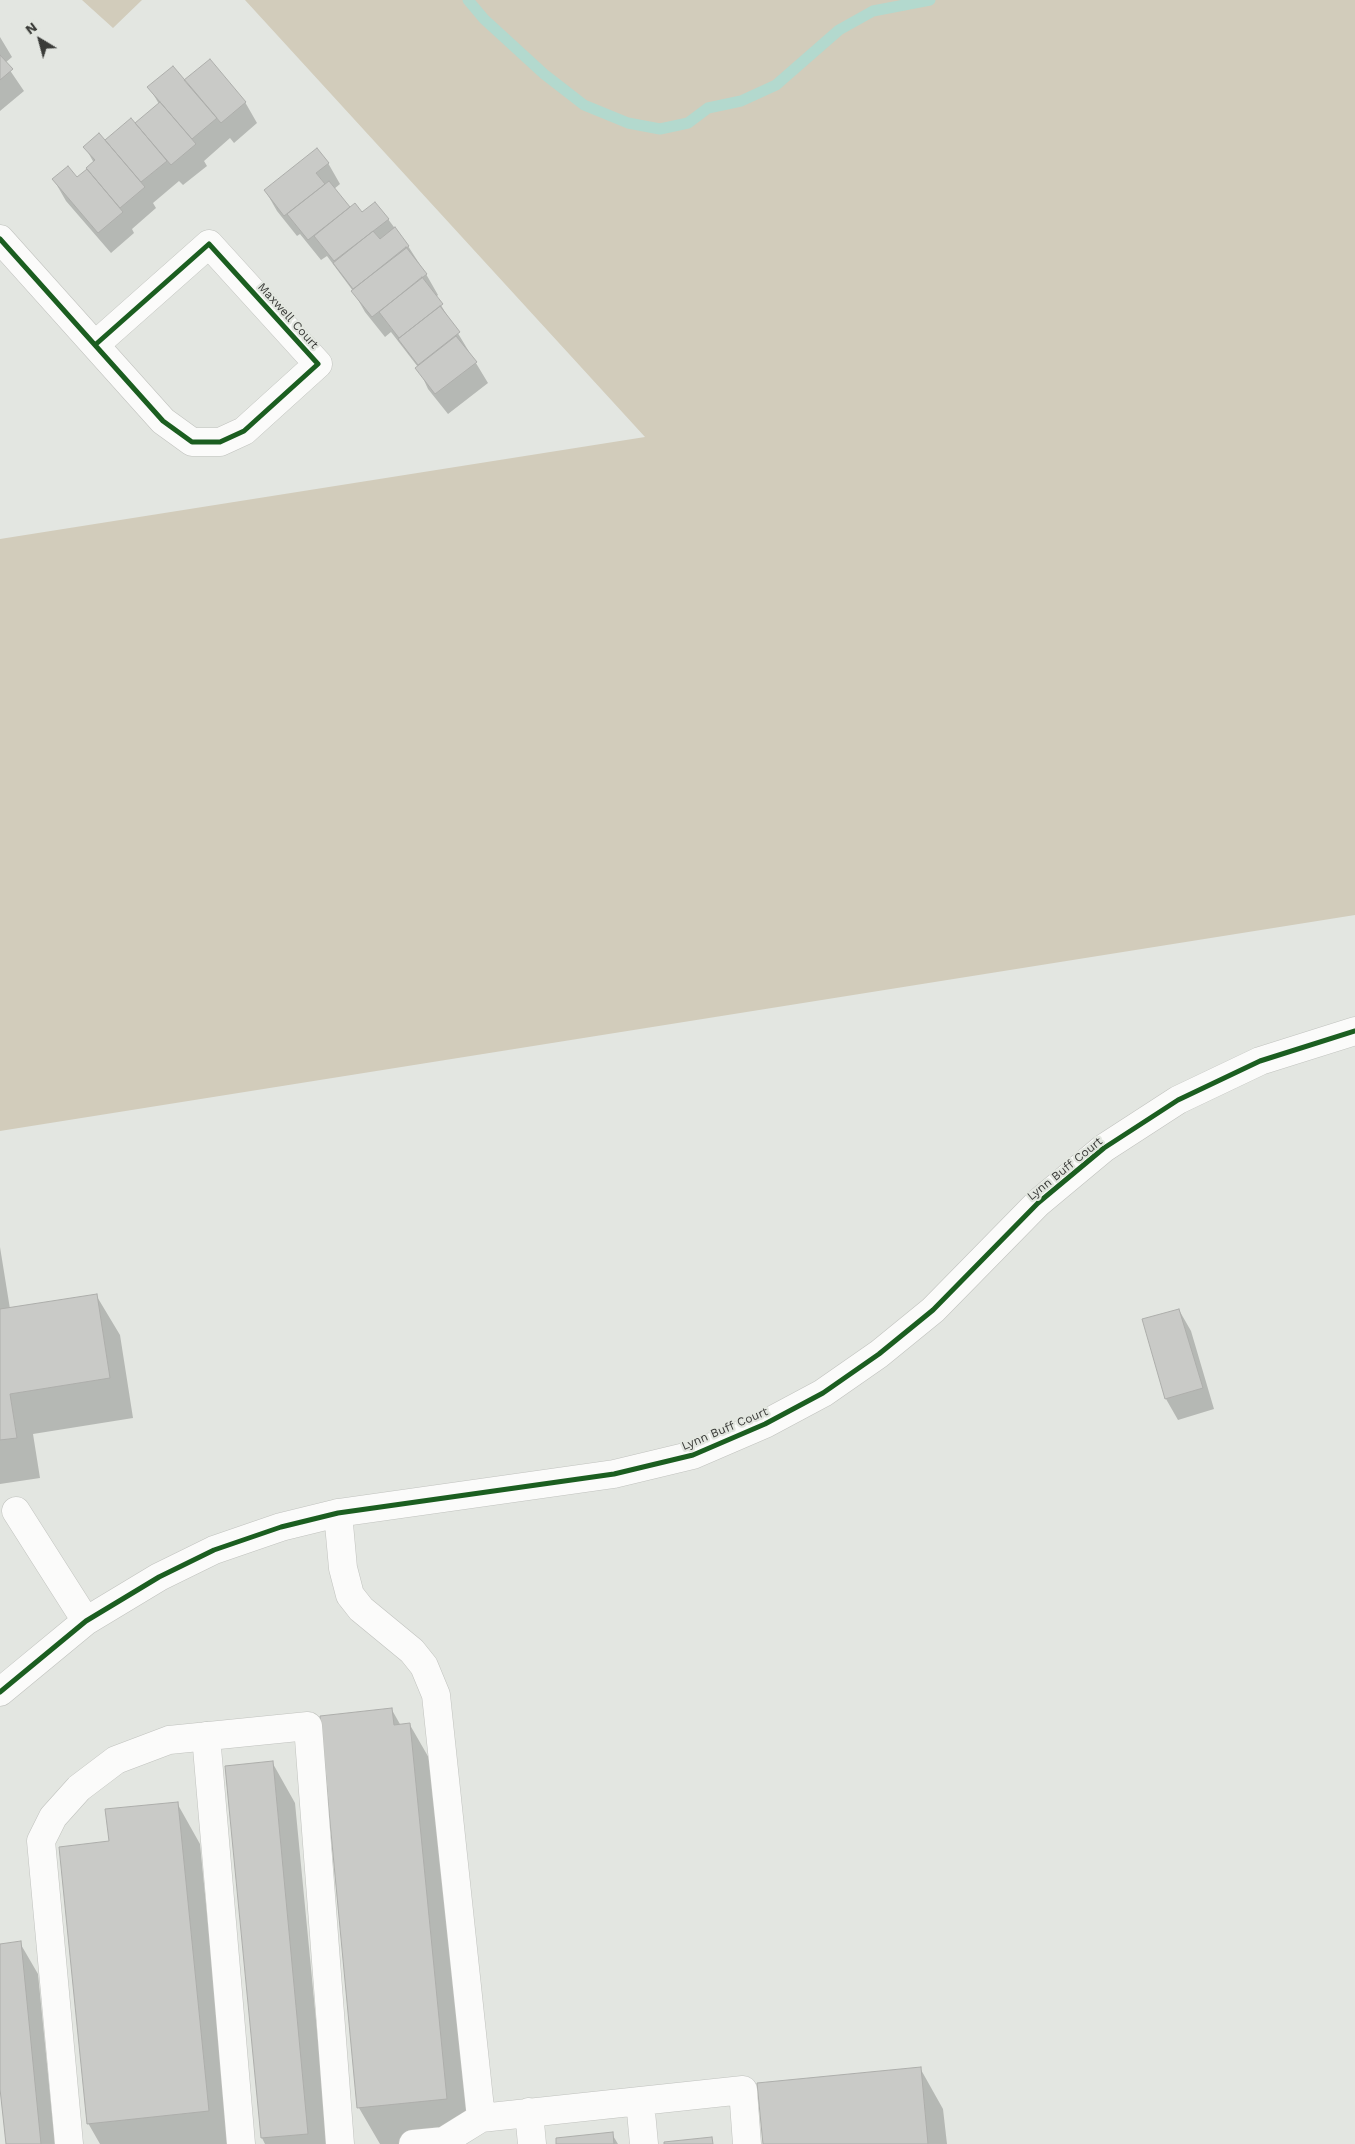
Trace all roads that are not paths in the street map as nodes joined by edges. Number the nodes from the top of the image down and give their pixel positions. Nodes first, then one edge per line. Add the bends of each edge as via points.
1 (0, 239) edge
2 (95, 345) junction
3 (1355, 1031) edge
4 (16, 1512) dead end
5 (338, 1513) junction
6 (86, 1622) junction
7 (0, 1692) edge
8 (206, 1736) junction
9 (640, 2101) junction
10 (529, 2112) junction
11 (481, 2118) junction
12 (69, 2144) edge
13 (241, 2144) edge
14 (340, 2144) edge
15 (413, 2144) edge
16 (532, 2144) edge
17 (644, 2144) edge
18 (746, 2144) edge

1 - 2 street, Maxwell Court
2 - 2 street, Maxwell Court via 163,421 192,442 220,442 244,431 318,364 209,244
3 - 5 street, Lynn Buff Court via 1260,1061 1178,1100 1104,1148 1038,1203 933,1310 823,1393 765,1424 693,1455 614,1474
4 - 6 street
5 - 6 street, Lynn Buff Court via 281,1527 214,1550 159,1577
5 - 11 street via 343,1568 350,1595 412,1652 424,1666 436,1695
6 - 7 street, Lynn Buff Court
8 - 12 street via 169,1740 116,1760 79,1788 53,1817 41,1841
8 - 13 street
8 - 14 street via 308,1726
9 - 10 street
9 - 17 street
9 - 18 street via 743,2090
10 - 11 street
10 - 16 street
11 - 15 street via 444,2141

